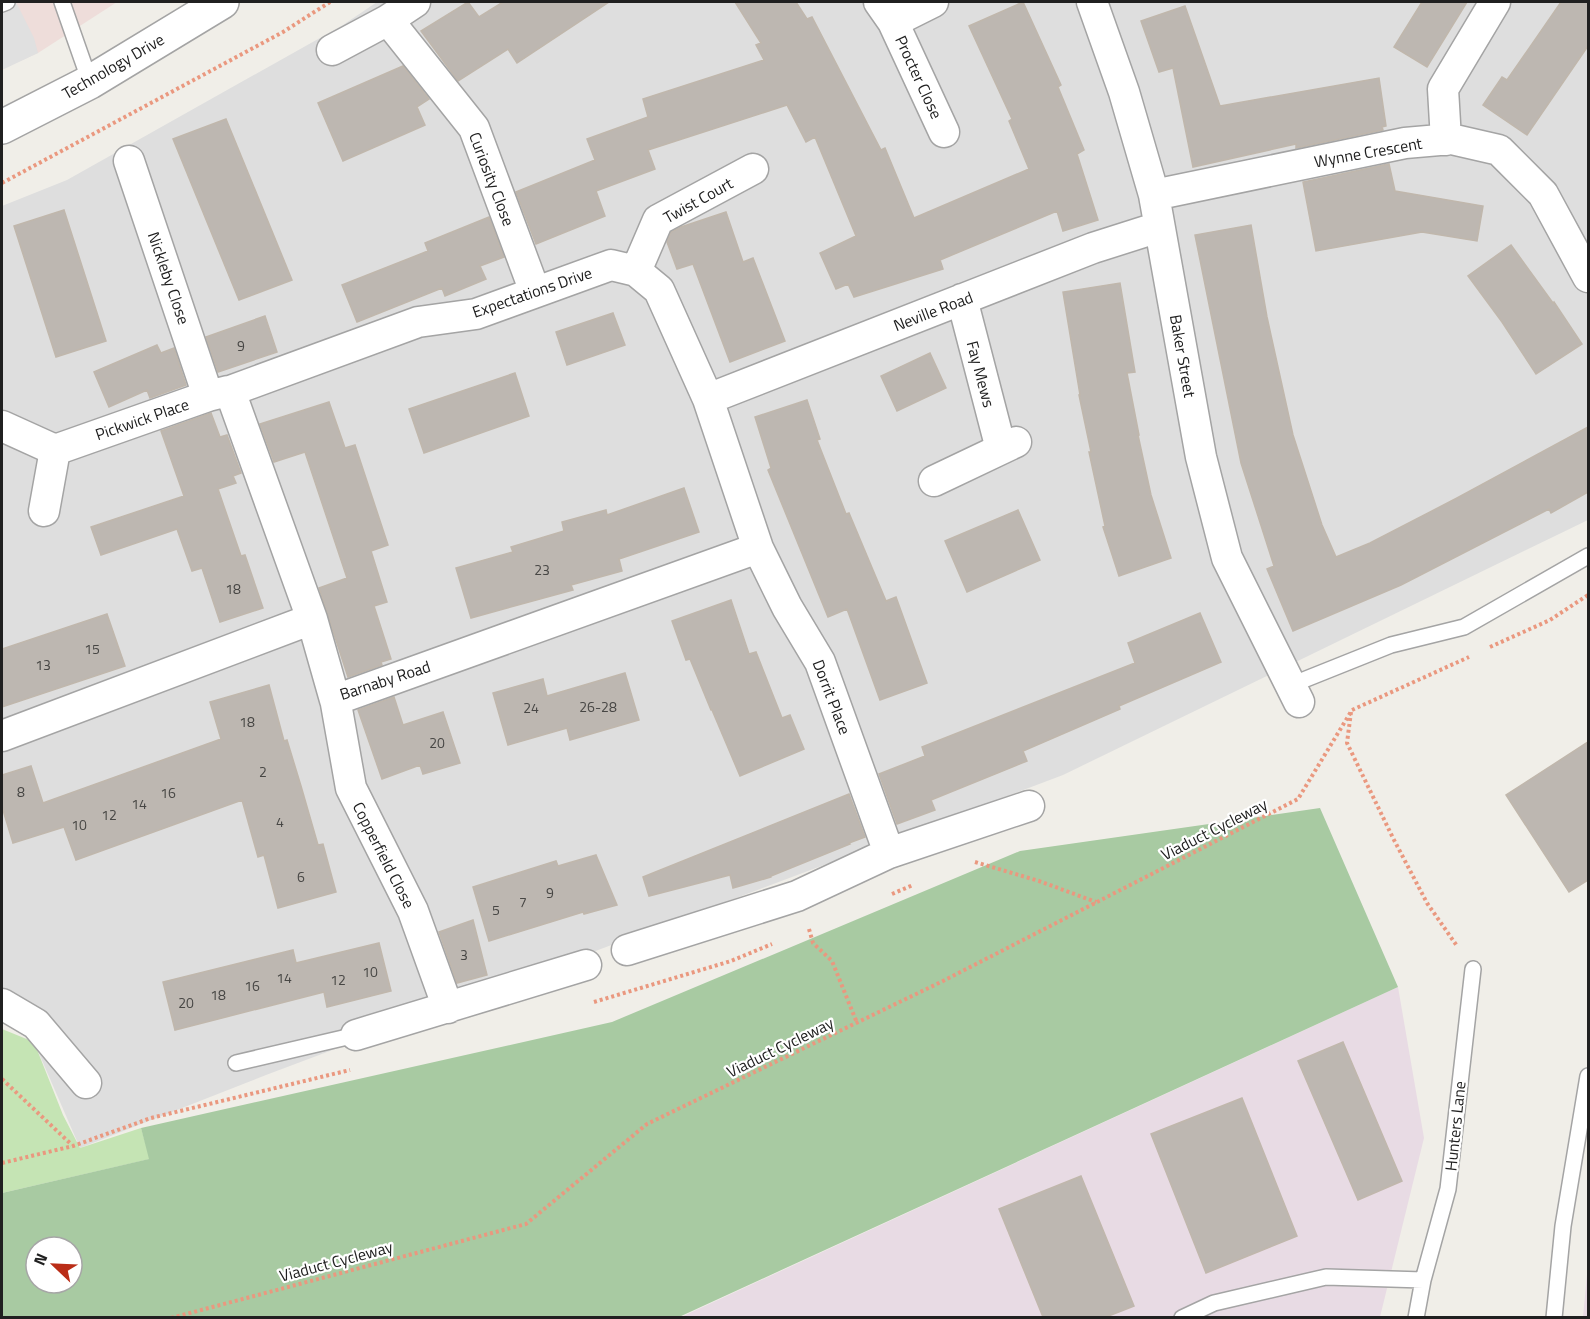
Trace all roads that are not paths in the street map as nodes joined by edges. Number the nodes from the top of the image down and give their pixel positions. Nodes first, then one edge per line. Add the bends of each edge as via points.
1 (7, 2) edge
2 (62, 2) edge
3 (222, 2) edge
4 (415, 2) edge
5 (933, 2) edge
6 (1092, 2) edge
7 (1496, 2) edge
8 (2, 4) edge
9 (886, 12) edge
10 (388, 20) junction
11 (332, 50) dead end
12 (90, 82) junction
13 (2, 127) edge
14 (944, 132) dead end
15 (1446, 140) junction
16 (129, 161) dead end
17 (753, 169) dead end
18 (1154, 195) junction
19 (1159, 227) junction
20 (636, 271) junction
21 (1588, 277) edge
22 (535, 292) junction
23 (962, 299) junction
24 (219, 394) junction
25 (708, 399) junction
26 (2, 426) edge
27 (55, 450) junction
28 (934, 481) dead end
29 (44, 511) dead end
30 (758, 548) junction
31 (1588, 556) edge
32 (312, 619) junction
33 (1295, 693) joint
34 (335, 698) junction
35 (2, 736) edge
36 (1029, 806) dead end
37 (889, 853) junction
38 (627, 950) dead end
39 (586, 965) dead end
40 (1473, 969) road end
41 (2, 1004) edge
42 (448, 1008) junction
43 (356, 1035) joint
44 (236, 1063) dead end
45 (1588, 1076) edge
46 (86, 1083) dead end
47 (1424, 1280) junction
48 (1182, 1317) edge
49 (1416, 1317) edge
50 (1554, 1317) edge

1 - 8 lane
2 - 12 lane
3 - 12 street, Technology Drive
4 - 10 street
5 - 9 street, Procter Close
6 - 18 street, Baker Street
7 - 15 street via 1443,89
9 - 14 street, Procter Close
10 - 11 street
10 - 22 street, Curiosity Close via 474,128
12 - 13 street, Technology Drive
15 - 18 street, Wynne Crescent via 1405,143
15 - 21 street, Wynne Crescent via 1499,150 1543,194
16 - 24 street, Nickleby Close
17 - 20 street, Twist Court via 658,220
18 - 19 street, Baker Street
19 - 23 street, Neville Road
19 - 33 street, Baker Street via 1201,457 1227,558
20 - 22 street, Expectations Drive via 611,265
20 - 25 street via 659,291
22 - 24 street, Expectations Drive via 476,314 418,322
23 - 25 street, Neville Road
23 - 28 street, Fay Mews via 1008,446
24 - 27 street, Pickwick Place
24 - 32 street
25 - 30 street
26 - 27 street
27 - 29 street
30 - 34 street, Barnaby Road
30 - 37 street, Dorrit Place via 820,662
31 - 33 lane via 1464,627 1390,645
32 - 34 street, Barnaby Road
32 - 35 street
34 - 42 street, Copperfield Close via 351,788 413,911
36 - 37 street
37 - 38 street via 797,896
39 - 42 street
40 - 47 lane, Hunters Lane via 1448,1189
41 - 46 street via 36,1024
42 - 43 street
43 - 44 lane
45 - 50 lane via 1563,1226
47 - 48 lane via 1326,1276 1214,1303
47 - 49 lane, Hunters Lane

